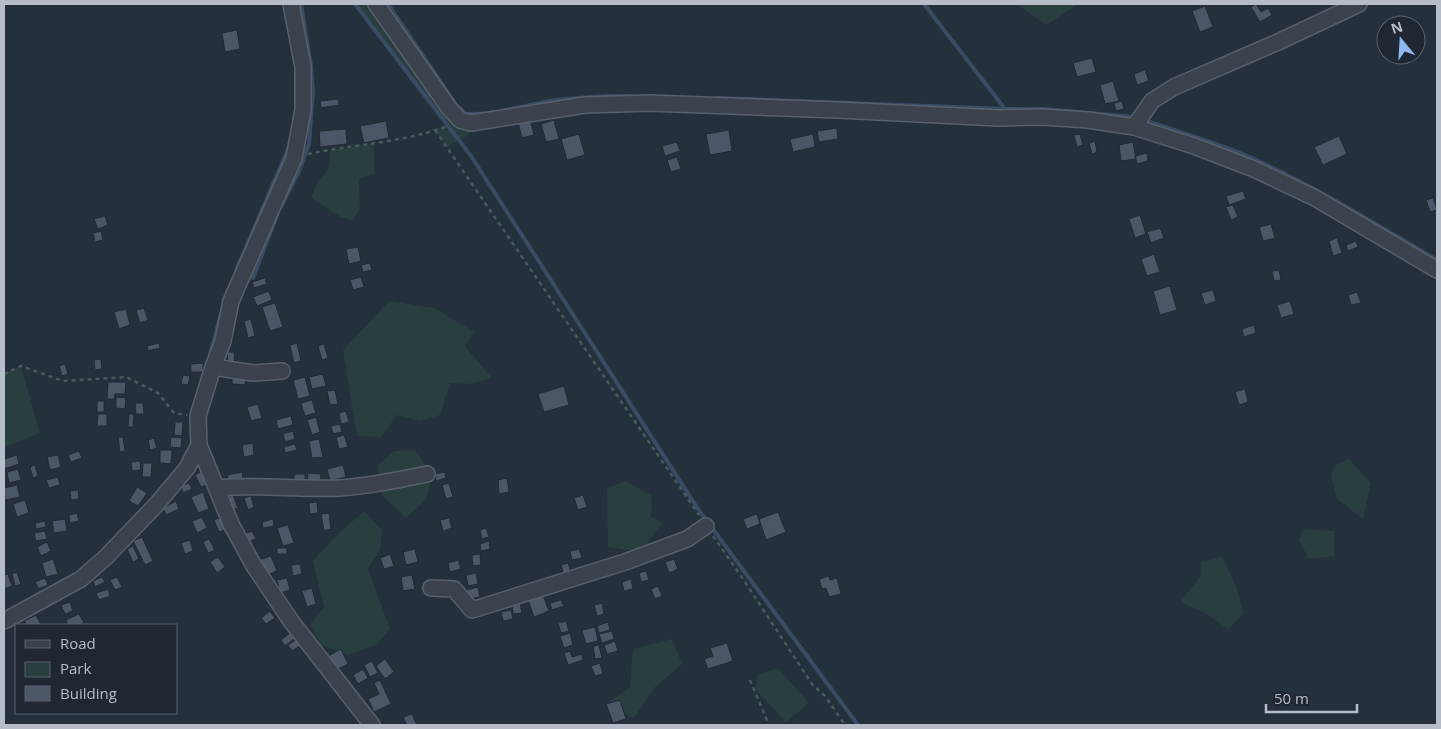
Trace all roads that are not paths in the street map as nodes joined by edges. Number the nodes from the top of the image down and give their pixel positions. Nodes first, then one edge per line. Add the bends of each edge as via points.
1 (291, 4) edge
2 (376, 4) edge
3 (1360, 4) edge
4 (1134, 127) junction
5 (1437, 270) edge
6 (213, 367) junction
7 (282, 372) dead end
8 (199, 445) junction
9 (427, 474) dead end
10 (217, 488) junction
11 (706, 526) road end
12 (431, 588) dead end
13 (4, 620) edge
14 (372, 725) edge

1 - 6 street via 303,67 303,110 294,158 231,301 223,341
2 - 4 street via 449,108 460,120 471,123 585,105 649,103 999,118 1042,117
3 - 4 street via 1174,87 1152,101
4 - 5 street via 1254,169 1315,198
6 - 7 street via 252,373
6 - 8 street via 198,416
8 - 10 street
8 - 13 street via 188,468 105,558 81,579
9 - 10 street via 338,488
10 - 14 street via 231,524 254,566 291,621
11 - 12 street via 687,539 625,562 472,610 454,589

